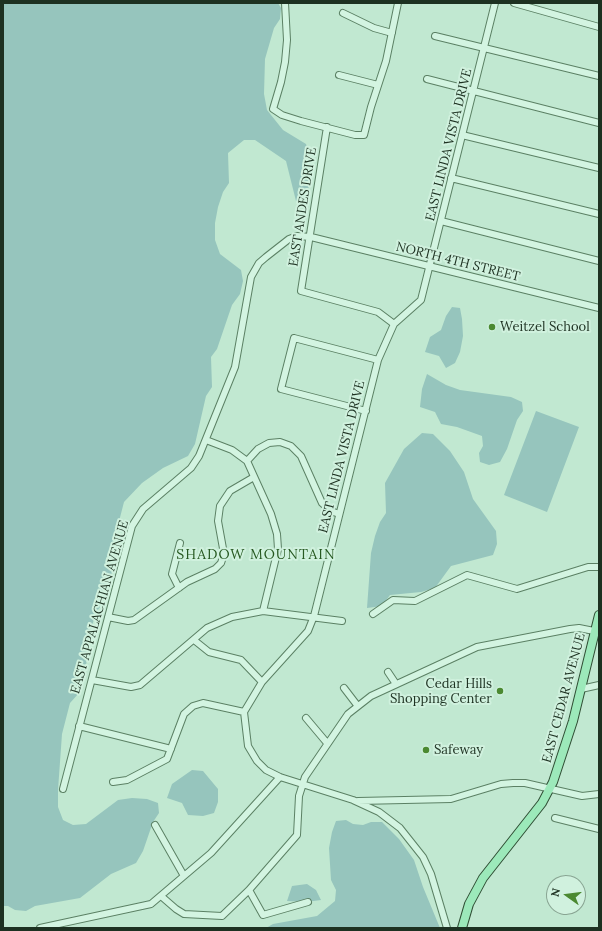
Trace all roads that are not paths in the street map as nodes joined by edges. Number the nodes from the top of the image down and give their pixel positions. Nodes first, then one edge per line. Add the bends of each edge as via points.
1 (285, 3) edge
2 (398, 3) edge
3 (496, 3) edge
4 (514, 3) edge
5 (343, 13) dead end
6 (599, 27) edge
7 (392, 33) junction
8 (435, 36) dead end
9 (484, 48) junction
10 (339, 75) dead end
11 (599, 76) edge
12 (427, 79) dead end
13 (378, 85) junction
14 (473, 92) junction
15 (599, 122) edge
16 (327, 127) junction
17 (462, 135) junction
18 (599, 168) edge
19 (451, 178) junction
20 (599, 214) edge
21 (441, 221) junction
22 (311, 237) junction
23 (599, 261) edge
24 (430, 266) junction
25 (599, 308) edge
26 (394, 324) junction
27 (378, 360) junction
28 (366, 411) junction
29 (206, 440) junction
30 (247, 462) junction
31 (254, 477) junction
32 (339, 514) junction
33 (180, 544) dead end
34 (599, 567) edge
35 (179, 588) junction
36 (263, 611) junction
37 (373, 614) dead end
38 (599, 615) edge
39 (314, 616) junction
40 (108, 617) junction
41 (342, 621) dead end
42 (597, 631) edge
43 (194, 640) junction
44 (388, 672) dead end
45 (92, 680) junction
46 (262, 682) junction
47 (396, 684) junction
48 (599, 686) edge
49 (344, 688) dead end
50 (581, 689) junction
51 (357, 705) junction
52 (244, 712) junction
53 (306, 718) dead end
54 (79, 726) junction
55 (327, 743) junction
56 (171, 749) junction
57 (280, 777) junction
58 (113, 782) dead end
59 (302, 784) junction
60 (550, 788) junction
61 (63, 789) dead end
62 (599, 794) edge
63 (353, 800) junction
64 (555, 818) dead end
65 (155, 825) dead end
66 (599, 828) edge
67 (184, 876) junction
68 (249, 890) junction
69 (162, 896) junction
70 (308, 902) dead end
71 (40, 928) edge
72 (447, 928) edge
73 (462, 928) edge

1 - 16 street via 285,62 273,109 301,122
2 - 7 street
3 - 9 street, EAST LINDA VISTA DRIVE
4 - 6 street
5 - 7 street via 374,28
7 - 13 street
8 - 9 street
9 - 11 street
9 - 14 street, EAST LINDA VISTA DRIVE
10 - 13 street
12 - 14 street
13 - 16 street via 364,135
14 - 15 street
14 - 17 street, EAST LINDA VISTA DRIVE
16 - 22 street, EAST ANDES DRIVE
17 - 18 street
17 - 19 street, EAST LINDA VISTA DRIVE
19 - 20 street
19 - 21 street, EAST LINDA VISTA DRIVE
21 - 23 street
21 - 24 street, EAST LINDA VISTA DRIVE
22 - 24 street, NORTH 4TH STREET
22 - 26 street, EAST ANDES DRIVE via 301,291 378,312
22 - 29 street, EAST APPALACHIAN AVENUE via 289,238 254,269 235,367
24 - 25 street, NORTH 4TH STREET
24 - 26 street, EAST LINDA VISTA DRIVE via 421,300
26 - 27 street, EAST LINDA VISTA DRIVE
27 - 28 street, EAST LINDA VISTA DRIVE
27 - 28 street via 294,338 281,389
28 - 32 street, EAST LINDA VISTA DRIVE
29 - 30 street via 232,450
29 - 40 street, EAST APPALACHIAN AVENUE via 191,468 143,509 132,526
30 - 31 street
30 - 32 street via 258,449 269,443 280,442 291,446 301,456 322,504
31 - 35 street via 230,491 220,506 218,521 224,554 221,563 215,569
31 - 36 street via 270,514 278,542
32 - 39 street, EAST LINDA VISTA DRIVE
33 - 35 street via 172,574
34 - 37 street via 588,567 517,589 466,575 415,601 393,600
35 - 40 street via 134,620
36 - 39 street
36 - 43 street via 232,617 208,628
38 - 42 main road, EAST CEDAR AVENUE
39 - 41 street via 335,622
39 - 46 street, EAST LINDA VISTA DRIVE via 308,631
40 - 45 street, EAST APPALACHIAN AVENUE
42 - 47 street via 570,629 477,647
42 - 50 main road, EAST CEDAR AVENUE
43 - 45 street via 140,685 131,687
43 - 46 street via 209,652 241,660
44 - 47 street
45 - 54 street, EAST APPALACHIAN AVENUE
46 - 52 street, EAST LINDA VISTA DRIVE
47 - 51 street
48 - 50 street
49 - 51 street
50 - 60 main road, EAST CEDAR AVENUE via 562,757
51 - 55 street
52 - 56 street via 203,703 192,706 184,714
52 - 57 street via 246,735 252,753 266,770
53 - 55 street
54 - 56 street
54 - 61 street, EAST APPALACHIAN AVENUE
55 - 59 street
56 - 58 street via 167,759 128,780
57 - 59 street
57 - 67 street via 211,853
59 - 63 street
59 - 68 street via 297,835
60 - 62 street via 582,796
60 - 63 street via 513,783 501,784 451,799 368,802
60 - 73 main road, EAST CEDAR AVENUE via 537,810 483,878
63 - 72 street via 390,820 412,841 431,874
64 - 66 street
65 - 67 street
67 - 69 street
68 - 69 street via 222,916 184,914
68 - 70 street via 264,915
69 - 71 street via 151,904

